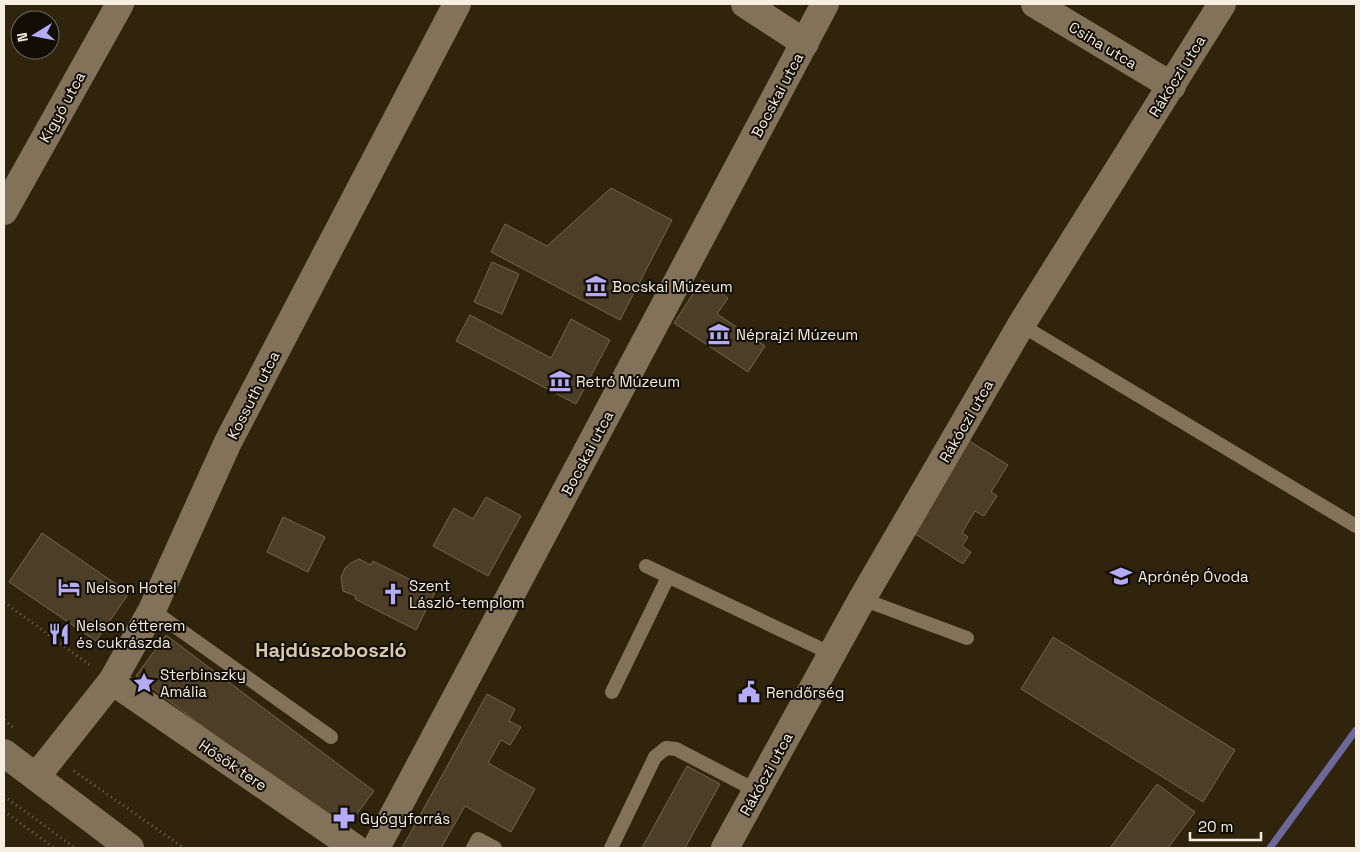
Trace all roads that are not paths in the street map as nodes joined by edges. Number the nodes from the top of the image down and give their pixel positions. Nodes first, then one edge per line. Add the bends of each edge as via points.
1 (120, 4) edge
2 (457, 4) edge
3 (745, 4) edge
4 (825, 4) edge
5 (1035, 4) edge
6 (1222, 4) edge
7 (805, 43) junction
8 (1172, 86) junction
9 (4, 211) edge
10 (1021, 326) junction
11 (1356, 526) edge
12 (646, 566) dead end
13 (668, 576) junction
14 (862, 599) junction
15 (152, 610) junction
16 (967, 638) dead end
17 (832, 654) junction
18 (112, 682) junction
19 (612, 692) dead end
20 (331, 738) dead end
21 (4, 753) edge
22 (36, 777) junction
23 (757, 791) junction
24 (130, 848) edge
25 (355, 848) edge
26 (376, 848) edge
27 (473, 848) edge
28 (495, 848) edge
29 (611, 848) edge
30 (726, 848) edge

1 - 9 street, Kígyó utca
2 - 15 street, Kossuth utca via 228,442
3 - 7 street
4 - 7 street, Bocskai utca
5 - 8 street, Csiha utca
6 - 8 street, Rákóczi utca
7 - 26 street, Bocskai utca
8 - 10 street, Rákóczi utca
10 - 11 lane
10 - 14 street, Rákóczi utca
12 - 13 lane
13 - 17 lane
13 - 19 lane
14 - 16 lane
14 - 17 street, Rákóczi utca
15 - 18 street, Kossuth utca
15 - 20 lane
17 - 23 street, Rákóczi utca
18 - 22 street, Kossuth utca
18 - 25 street, Hősök tere
21 - 22 street
22 - 24 street
23 - 29 lane via 676,749 666,748 655,757
23 - 30 street, Rákóczi utca
27 - 28 lane via 478,839

